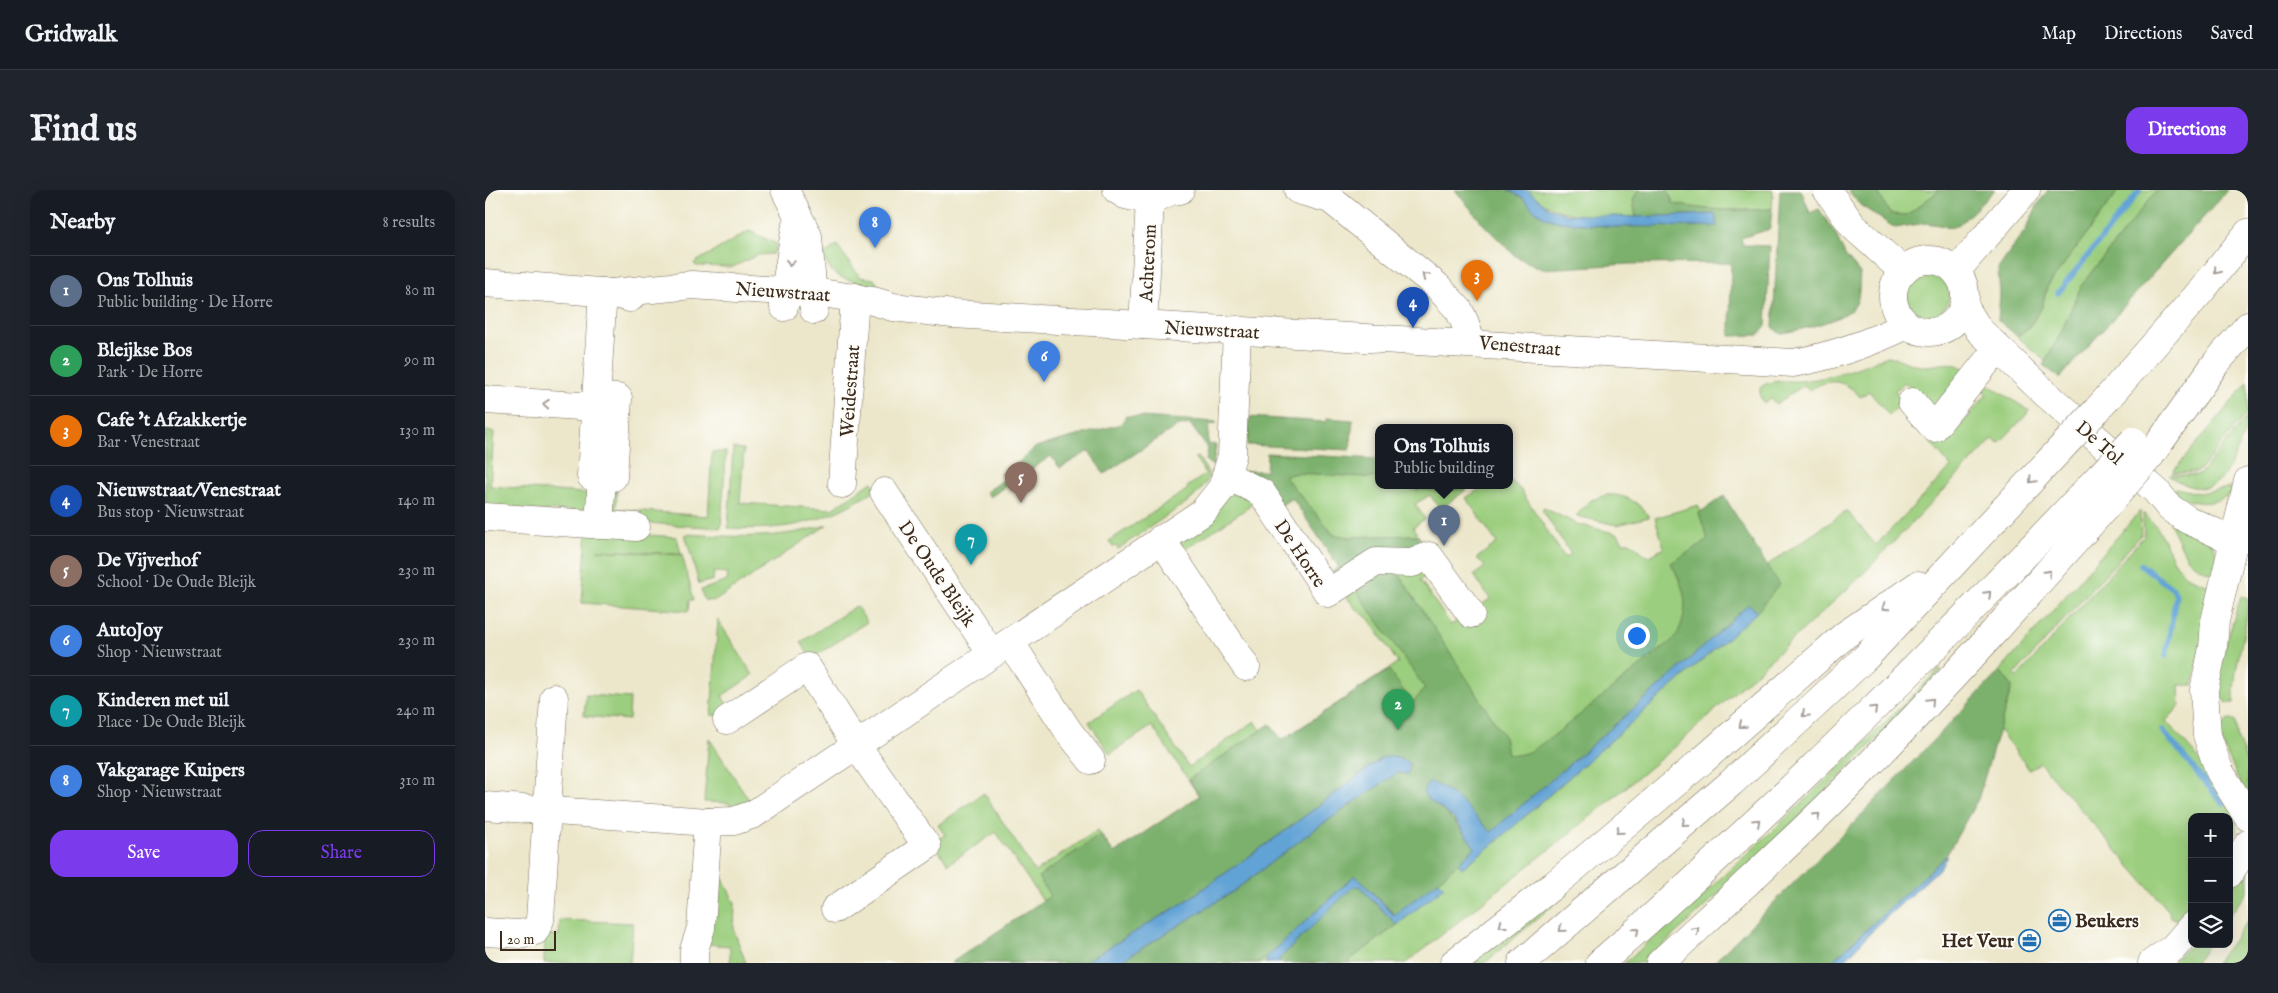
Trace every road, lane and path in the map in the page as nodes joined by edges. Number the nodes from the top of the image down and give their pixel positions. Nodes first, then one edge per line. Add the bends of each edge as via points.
1 (1117, 190) edge
2 (1181, 190) edge
3 (1298, 190) edge
4 (1827, 190) edge
5 (2026, 190) edge
6 (795, 200) edge
7 (1150, 201) junction
8 (2248, 233) edge
9 (1903, 271) junction
10 (1956, 271) junction
11 (485, 282) edge
12 (608, 292) junction
13 (784, 299) junction
14 (813, 301) junction
15 (1964, 306) junction
16 (855, 307) junction
17 (1902, 317) junction
18 (1143, 325) junction
19 (2248, 326) edge
20 (1945, 328) junction
21 (1237, 330) junction
22 (1471, 343) junction
23 (1989, 359) junction
24 (2045, 393) junction
25 (485, 400) edge
26 (1912, 402) dead end
27 (611, 408) junction
28 (1226, 475) junction
29 (2248, 481) edge
30 (842, 484) dead end
31 (2109, 484) junction
32 (884, 492) dead end
33 (485, 517) edge
34 (599, 525) junction
35 (636, 527) dead end
36 (2243, 536) edge
37 (1161, 539) junction
38 (1955, 560) junction
39 (1471, 614) dead end
40 (1001, 648) junction
41 (1246, 667) dead end
42 (554, 698) dead end
43 (727, 720) dead end
44 (856, 745) junction
45 (1091, 760) dead end
46 (485, 806) edge
47 (547, 810) junction
48 (2248, 817) edge
49 (708, 822) junction
50 (2248, 844) edge
51 (2233, 868) edge
52 (835, 910) dead end
53 (2188, 931) edge
54 (485, 932) edge
55 (694, 963) edge
56 (1454, 963) edge
57 (1521, 963) edge
58 (1599, 963) edge
59 (1660, 963) edge
60 (2152, 963) edge

1 - 7 main road
2 - 7 main road
22 -> 3 main road, Venestraat via 1459,310 1437,286 1330,199
4 - 9 main road via 1853,226
5 - 10 main road
6 -> 13 main road
6 - 14 main road via 808,236
7 - 18 main road, Achterom
8 -> 38 main road, bridge via 2097,410
9 - 10 main road via 1919,261 1929,260 1939,261
9 - 17 main road via 1894,290
10 - 15 main road via 1965,288
11 - 12 main road, Nieuwstraat
12 - 13 main road, Nieuwstraat via 638,300
12 - 27 main road
13 - 14 main road, Nieuwstraat
14 - 16 main road, Nieuwstraat
15 - 20 main road via 1960,315
15 - 24 main road, De Tol via 1979,330
16 - 18 main road, Nieuwstraat
16 - 30 main road, Weidestraat
17 - 20 main road via 1926,332
17 - 22 main road, Venestraat via 1807,348 1745,361
18 - 21 main road, Nieuwstraat
19 - 31 main road, bridge
20 - 23 main road, De Tol
21 - 22 main road, Nieuwstraat
21 - 28 main road via 1232,456
23 - 24 main road, De Tol
23 - 26 main road via 1934,428
24 - 36 main road, De Tol via 2156,491
27 -> 25 main road
27 - 34 main road via 591,476 602,477
28 - 37 main road via 1222,488 1203,512
28 - 39 main road, De Horre via 1262,493 1328,593 1376,562 1413,562 1429,556
29 - 36 main road
58 -> 31 main road via 1807,775 1985,598
59 -> 31 main road via 1856,778 1980,648
32 - 40 main road, De Oude Bleijk
33 - 34 main road
34 - 35 main road
36 - 48 main road via 2215,621 2204,690 2207,735 2221,772
37 - 40 main road
37 - 41 main road
38 -> 56 main road via 1845,635 1696,766
38 -> 57 main road via 1867,657 1738,777
40 - 44 main road
40 - 45 main road, De Oude Bleijk
42 - 47 main road
43 - 44 main road via 807,667
44 - 49 main road via 754,814 734,821
44 - 52 main road via 927,846
46 - 47 main road
47 - 49 main road
47 - 54 main road via 538,925 535,930 519,934
49 - 55 main road via 701,928 694,950
50 - 51 main road
53 - 60 main road via 2173,948

